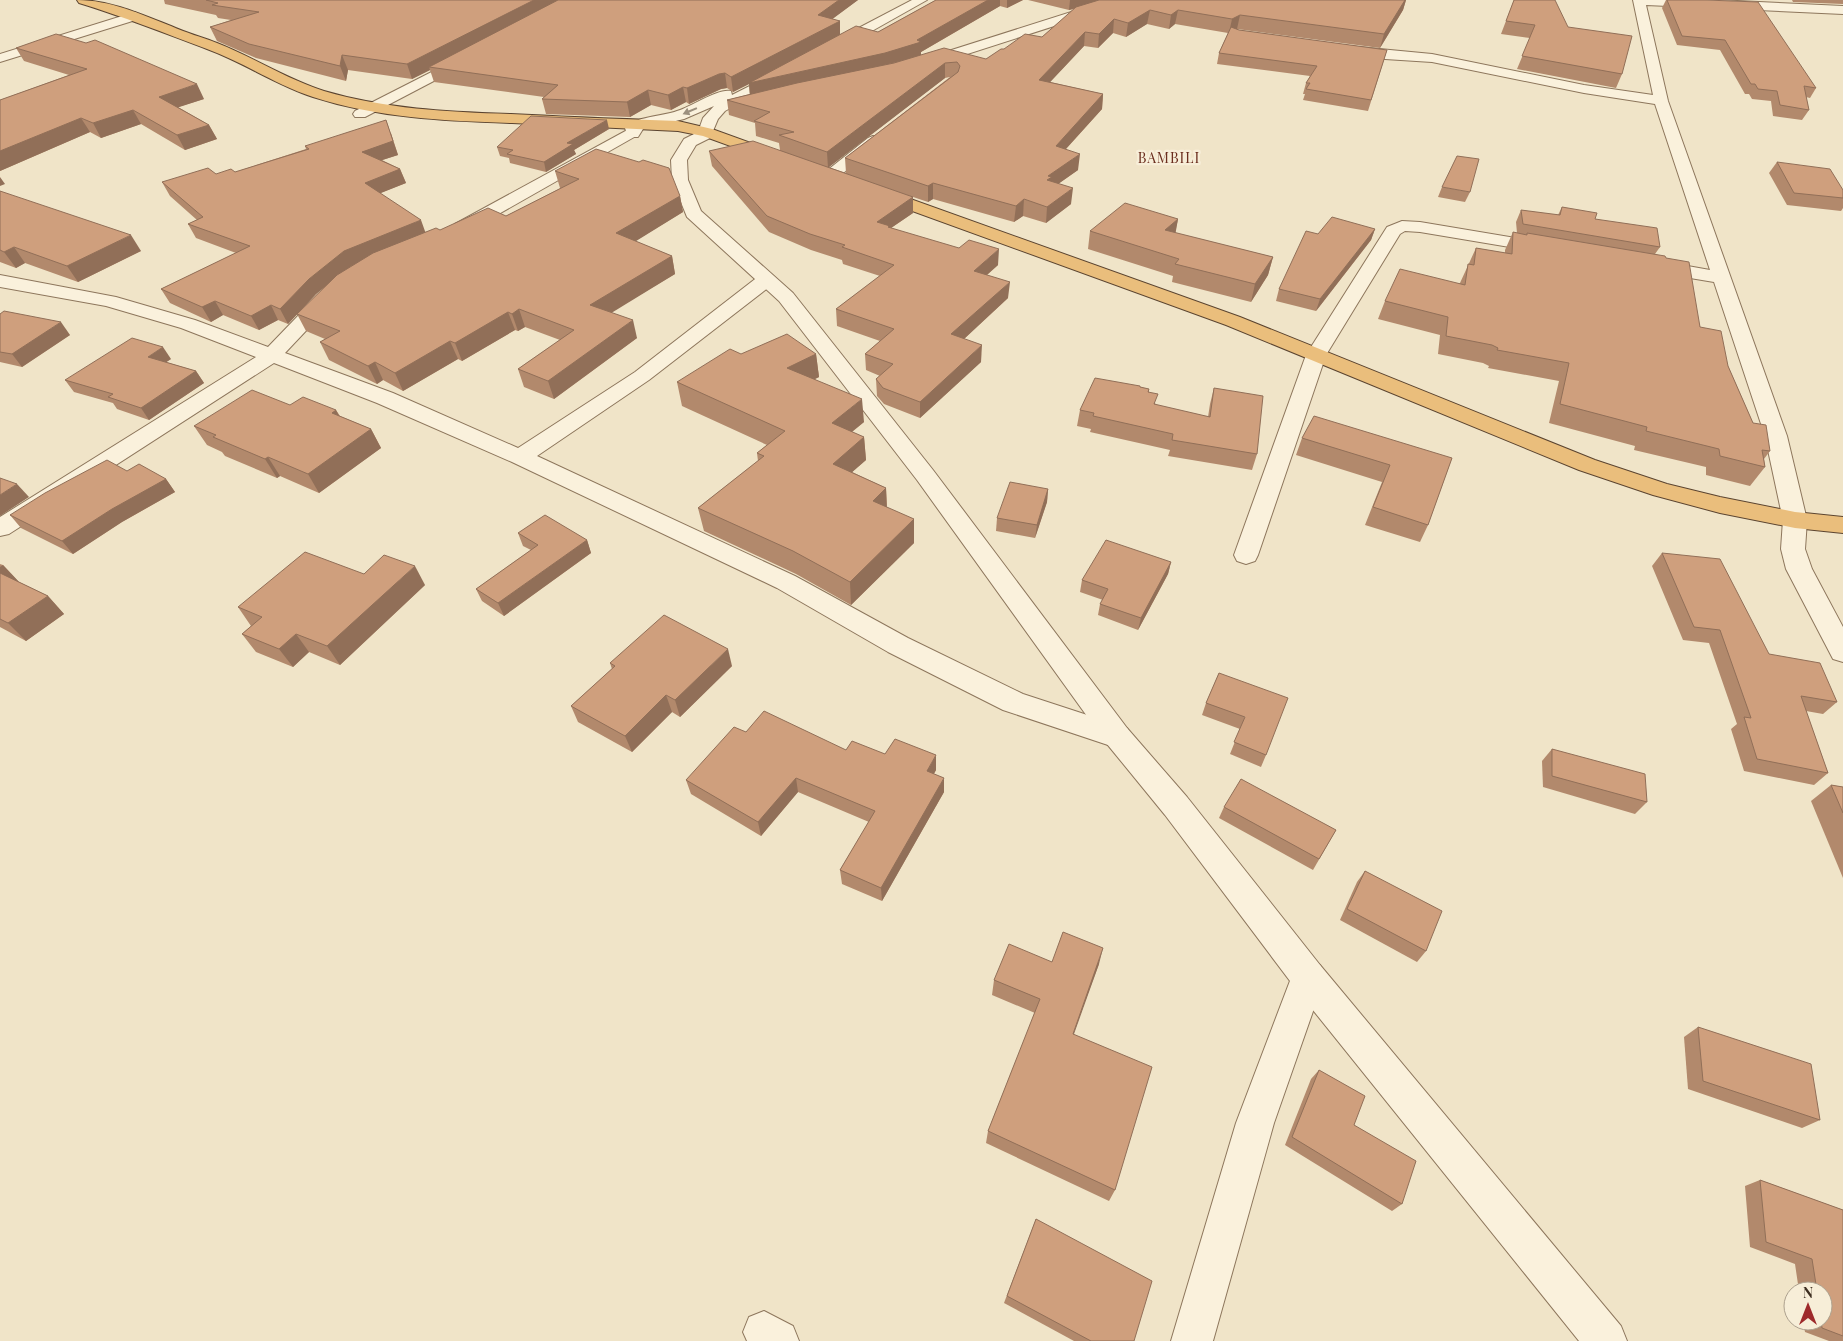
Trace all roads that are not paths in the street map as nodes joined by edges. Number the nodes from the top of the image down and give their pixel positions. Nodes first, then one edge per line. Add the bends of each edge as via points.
1 (83, 0) edge
2 (904, 0) edge
3 (921, 0) edge
4 (1122, 0) edge
5 (1639, 1) edge
6 (1843, 10) edge
7 (134, 16) junction
8 (1336, 48) edge
9 (473, 55) edge
10 (0, 58) edge
11 (915, 66) edge
12 (765, 83) junction
13 (781, 88) edge
14 (760, 101) edge
15 (1661, 101) junction
16 (367, 111) junction
17 (714, 113) junction
18 (635, 130) junction
19 (881, 134) edge
20 (698, 137) junction
21 (784, 162) edge
22 (837, 179) joint
23 (444, 235) edge
24 (1564, 251) edge
25 (1633, 262) edge
26 (1722, 278) junction
27 (766, 280) junction
28 (0, 281) edge
29 (340, 286) edge
30 (1316, 355) junction
31 (271, 356) junction
32 (520, 457) junction
33 (1795, 520) junction
34 (1843, 525) edge
35 (0, 528) edge
36 (1246, 556) dead end
37 (1843, 652) edge
38 (1117, 736) junction
39 (1308, 976) junction
40 (1192, 1341) edge
41 (1606, 1341) edge

1 - 7 highway
2 - 3 street via 822,48
4 - 11 street
5 - 6 street
5 - 15 street
7 - 10 street
7 - 16 highway via 194,41 218,59 262,83 304,100
8 - 15 street via 1432,58
9 - 16 street
12 - 13 street
12 - 17 street
12 -> 18 street via 792,64 689,112
14 - 17 street
15 - 26 street
16 - 18 highway via 408,120
17 - 20 street
18 - 20 highway
18 - 23 street
19 - 22 street
20 - 21 highway
20 - 27 street via 679,160 678,170 693,213
22 - 30 highway via 1126,281
24 - 30 street via 1402,226 1393,231
25 - 26 street
26 - 33 street via 1776,436
27 - 32 street via 642,376
27 - 38 street via 786,297 925,474
28 - 31 street via 108,301 188,324
29 - 31 street
30 - 33 highway via 1525,440 1652,487
30 - 36 street
31 - 32 street via 385,398
31 - 35 street
32 - 38 street via 786,582 898,645 1013,702
33 - 34 highway
33 - 37 street via 1793,549 1799,569
38 - 39 street via 1176,806
39 - 40 street via 1255,1123
39 - 41 street

